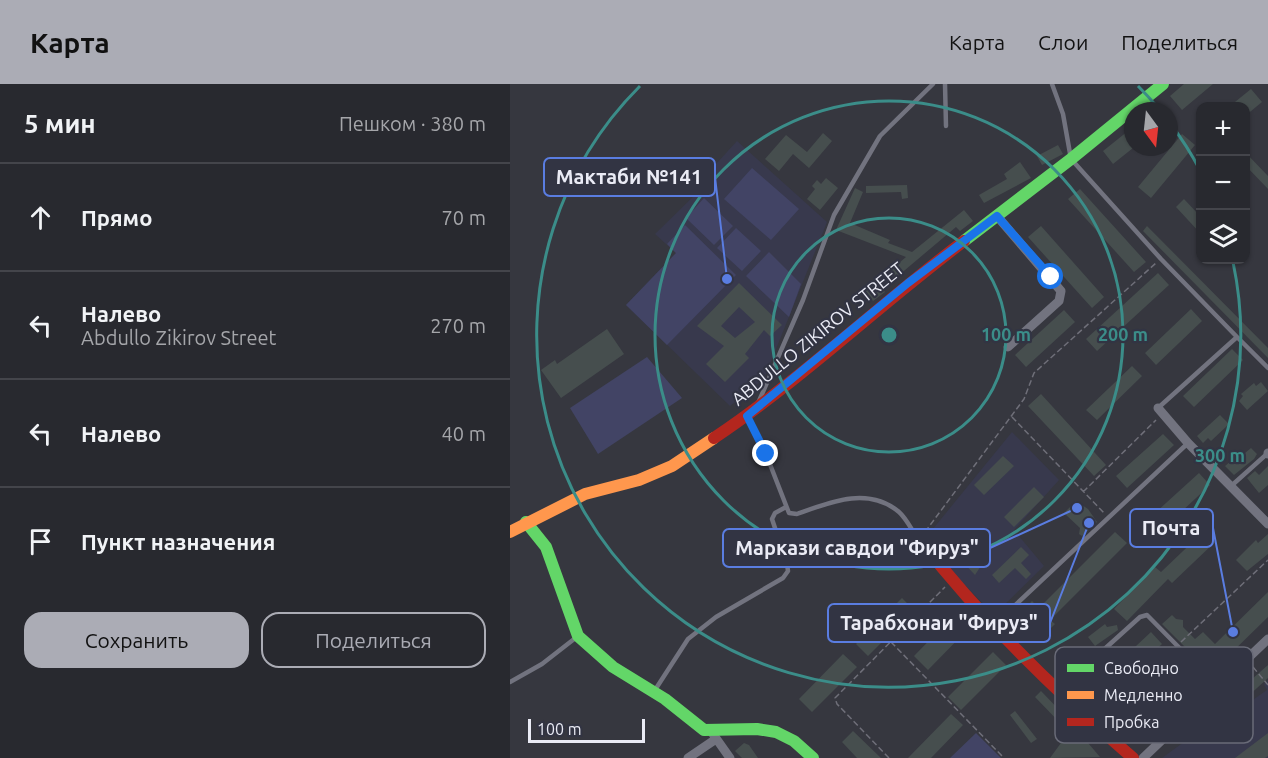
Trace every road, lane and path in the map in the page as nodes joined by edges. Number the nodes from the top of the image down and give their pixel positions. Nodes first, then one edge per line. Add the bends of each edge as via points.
1 (933, 84) edge
2 (945, 84) edge
3 (1052, 84) edge
4 (1163, 84) edge
5 (946, 126) dead end
6 (1071, 159) junction
7 (997, 216) junction
8 (1161, 259) junction
9 (1237, 337) junction
10 (1008, 346) dead end
11 (1268, 368) edge
12 (1160, 410) junction
13 (751, 413) junction
14 (1011, 416) junction
15 (1188, 443) junction
16 (1268, 453) edge
17 (1230, 487) junction
18 (1083, 492) junction
19 (786, 507) junction
20 (1108, 518) junction
21 (526, 522) junction
22 (1268, 524) edge
23 (510, 532) edge
24 (920, 540) junction
25 (1268, 560) edge
26 (952, 580) junction
27 (992, 626) junction
28 (578, 636) junction
29 (1268, 639) edge
30 (890, 642) junction
31 (1177, 646) joint
32 (1107, 647) edge
33 (1253, 653) edge
34 (1253, 667) edge
35 (510, 682) edge
36 (1268, 685) edge
37 (1055, 691) edge
38 (654, 693) junction
39 (713, 736) junction
40 (1115, 743) edge
41 (1158, 743) edge
42 (688, 758) edge
43 (730, 758) edge
44 (813, 758) edge
45 (889, 758) edge
46 (1004, 758) edge
47 (1133, 758) edge
48 (1143, 758) edge

1 - 13 lane via 880,136 834,214 803,300
2 - 5 lane
3 - 6 lane via 1063,114
4 - 6 street, ABDULLO ZIKIROV STREET
6 - 7 street, ABDULLO ZIKIROV STREET
6 - 8 lane
7 - 10 street via 1061,291 1059,301
7 - 13 street, ABDULLO ZIKIROV STREET via 908,283
8 - 9 lane
8 - 14 path via 1034,373 1024,399
9 - 11 lane
9 - 12 lane
12 - 15 street
12 - 18 path
13 - 19 lane
13 - 21 street, ABDULLO ZIKIROV STREET via 672,466 639,480 585,494
14 - 18 path
14 - 24 path
15 - 17 street
15 - 20 lane
16 - 17 lane
17 - 22 street
18 - 20 path
19 - 24 lane via 793,514 867,497 899,513
19 - 38 lane via 772,519 788,571 783,578 716,616 688,639
20 - 27 lane
21 - 23 street, ABDULLO ZIKIROV STREET
21 - 28 street via 546,547
24 - 26 street
25 - 31 path
26 - 27 street
26 - 30 path
27 - 37 street
28 - 35 lane via 542,664
28 - 38 street via 613,668
29 - 33 street
30 - 45 path via 835,698
30 - 46 path
31 - 32 lane via 1144,615
34 - 36 path
38 - 39 street
39 - 42 street
39 - 43 street
39 - 44 street via 752,728 775,730
40 - 47 street
41 - 48 street

